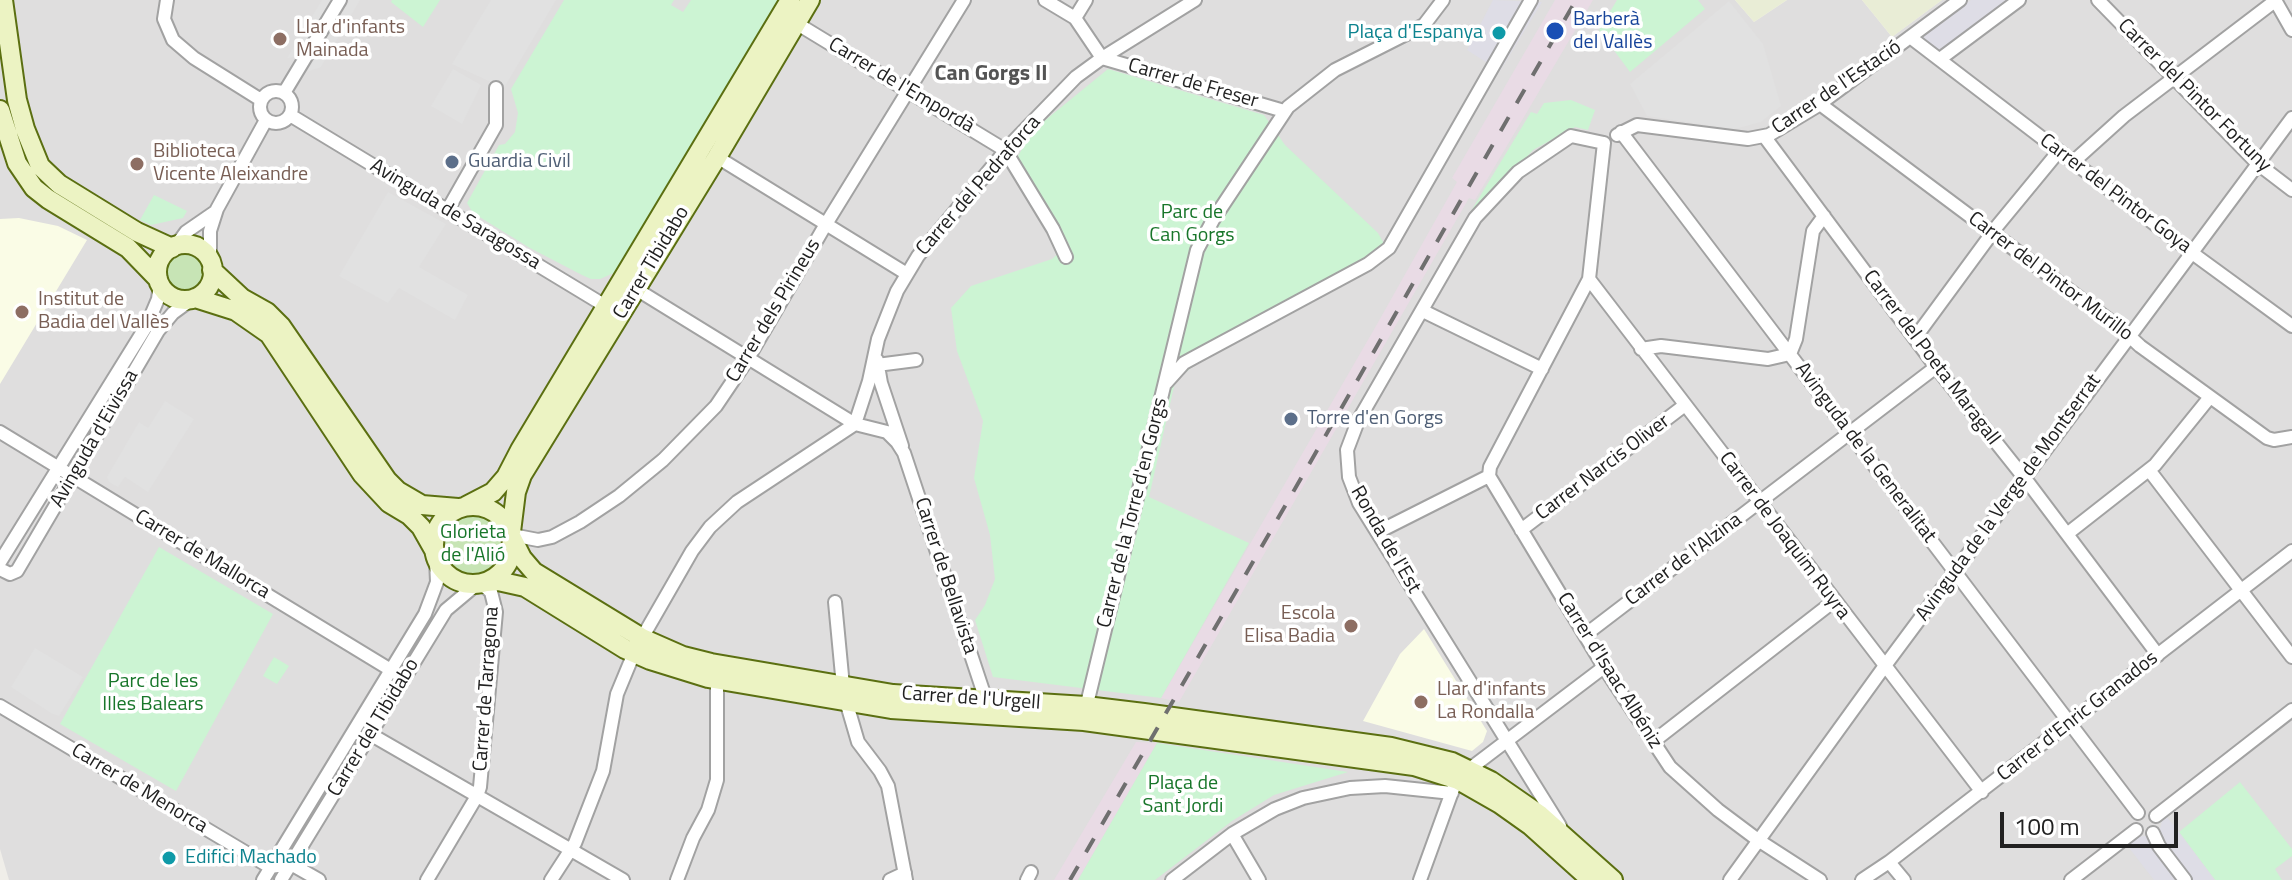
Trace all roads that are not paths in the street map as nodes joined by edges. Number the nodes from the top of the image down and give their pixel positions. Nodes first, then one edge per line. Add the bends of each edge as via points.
1 (3, 0) edge
2 (167, 0) edge
3 (340, 0) edge
4 (810, 0) edge
5 (964, 0) edge
6 (1045, 0) edge
7 (1086, 0) edge
8 (1195, 0) edge
9 (1443, 0) edge
10 (1531, 0) edge
11 (1960, 0) edge
12 (2019, 0) edge
13 (2098, 0) edge
14 (2275, 1) edge
15 (790, 12) edge
16 (1075, 18) junction
17 (2292, 30) edge
18 (1910, 37) junction
19 (1102, 58) junction
20 (1940, 59) junction
21 (2175, 78) junction
22 (496, 88) dead end
23 (907, 90) junction
24 (284, 93) junction
25 (261, 100) junction
26 (1820, 104) junction
27 (0, 110) edge
28 (1284, 111) junction
29 (290, 115) junction
30 (2292, 118) edge
31 (266, 120) junction
32 (1621, 132) junction
33 (1764, 136) junction
34 (1604, 143) junction
35 (1005, 150) junction
36 (2059, 151) junction
37 (717, 157) junction
38 (2073, 162) junction
39 (2258, 164) junction
40 (2292, 190) edge
41 (217, 209) junction
42 (447, 211) junction
43 (1824, 216) junction
44 (826, 224) junction
45 (1992, 233) junction
46 (173, 247) junction
47 (2192, 252) junction
48 (1066, 257) dead end
49 (211, 266) junction
50 (907, 274) junction
51 (1589, 279) junction
52 (159, 282) junction
53 (636, 289) junction
54 (193, 299) junction
55 (613, 311) junction
56 (1423, 311) junction
57 (2292, 326) edge
58 (1177, 330) junction
59 (2130, 335) junction
60 (1915, 338) junction
61 (877, 344) junction
62 (1641, 349) junction
63 (1202, 353) junction
64 (1790, 354) junction
65 (747, 360) junction
66 (916, 360) dead end
67 (877, 365) junction
68 (1936, 367) junction
69 (1542, 369) junction
70 (1164, 385) junction
71 (2210, 397) junction
72 (1685, 405) junction
73 (855, 424) junction
74 (0, 432) edge
75 (1850, 433) junction
76 (2289, 438) edge
77 (904, 453) junction
78 (58, 467) junction
79 (2149, 470) junction
80 (74, 476) junction
81 (1489, 476) junction
82 (2024, 478) junction
83 (1759, 503) junction
84 (462, 507) junction
85 (1521, 530) junction
86 (1378, 532) junction
87 (2067, 534) junction
88 (511, 535) junction
89 (2292, 551) edge
90 (435, 555) junction
91 (0, 562) edge
92 (0, 569) edge
93 (1955, 572) junction
94 (482, 583) junction
95 (2242, 589) junction
96 (1834, 601) junction
97 (835, 602) dead end
98 (1585, 635) junction
99 (638, 645) junction
100 (2158, 655) junction
101 (2292, 657) edge
102 (1604, 667) junction
103 (1884, 667) junction
104 (391, 670) junction
105 (404, 678) junction
106 (721, 680) junction
107 (844, 693) junction
108 (986, 700) junction
109 (0, 706) edge
110 (2292, 710) edge
111 (1085, 713) junction
112 (2070, 724) junction
113 (370, 734) junction
114 (1654, 741) junction
115 (1508, 742) junction
116 (1460, 780) junction
117 (1982, 792) junction
118 (477, 796) junction
119 (2138, 813) junction
120 (2156, 816) junction
121 (2136, 830) junction
122 (2153, 833) junction
123 (1232, 834) junction
124 (1758, 840) junction
125 (1570, 842) junction
126 (570, 849) junction
127 (1889, 862) junction
128 (280, 871) edge
129 (906, 876) edge
130 (263, 880) edge
131 (319, 880) edge
132 (427, 880) edge
133 (551, 880) edge
134 (623, 880) edge
135 (677, 880) edge
136 (890, 880) edge
137 (1172, 880) edge
138 (1259, 880) edge
139 (1420, 880) edge
140 (1591, 880) edge
141 (1613, 880) edge
142 (1730, 880) edge
143 (1820, 880) edge
144 (1862, 880) edge
145 (1904, 880) edge
146 (2071, 880) edge
147 (2185, 880) edge

1 - 46 street via 17,100 40,166 59,184 137,232
2 - 25 street via 164,19 173,40
3 - 24 street
4 - 15 street, Carrer Tibidabo
5 - 23 street, Carrer dels Pirineus
6 - 16 street
7 - 16 street
8 - 19 street, Carrer del Pedraforca
9 - 28 street via 1424,25 1335,70
10 - 63 street, Carrer de la Torre d'en Gorgs via 1382,256
11 - 18 street, Carrer de l'Estació
12 - 20 street
13 - 21 street, Carrer del Pintor Fortuny
14 - 17 street
14 - 21 street
15 - 23 street, Carrer de l'Empordà
15 - 37 street, Carrer Tibidabo
15 - 55 street
16 - 19 street
18 - 20 street, Carrer del Pintor Goya
18 - 26 street, Carrer de l'Estació
19 - 28 street, Carrer de Freser
19 - 35 street, Carrer del Pedraforca via 1076,77
20 - 36 street, Carrer del Pintor Goya
21 - 38 street
21 - 39 street, Carrer del Pintor Fortuny
22 - 42 street via 496,125
23 - 35 street, Carrer de l'Empordà
23 - 44 street, Carrer dels Pirineus
24 - 25 street via 273,91
24 - 29 street via 292,105
25 - 31 street
26 - 33 street, Carrer de l'Estació
26 - 45 street, Carrer del Pintor Murillo
27 - 52 street via 17,163 34,188 128,248
28 - 58 street via 1197,250
29 - 31 street via 276,123
29 - 42 street, Avinguda de Saragossa
30 - 39 street, Avinguda de la Verge de Montserrat
31 - 41 street
32 - 33 street, Carrer de l'Estació via 1637,125 1748,139
32 - 34 street
32 - 64 street, Avinguda de la Generalitat
33 - 43 street, Carrer del Poeta Maragall
34 - 51 street
34 - 56 street, Ronda de l'Est via 1571,136 1518,172 1475,218
35 - 48 street
35 - 50 street, Carrer del Pedraforca
36 - 38 street, Carrer del Pintor Goya
36 - 45 street
37 - 44 street
37 - 53 street, Carrer Tibidabo
38 - 47 street, Carrer del Pintor Goya
39 - 40 street, Carrer del Pintor Fortuny
39 - 47 street, Avinguda de la Verge de Montserrat
41 - 46 street
41 - 49 street via 210,231
42 - 55 street, Avinguda de Saragossa
43 - 60 street, Carrer del Poeta Maragall
43 - 64 street via 1813,231
44 - 50 street
44 - 65 street, Carrer dels Pirineus
45 - 59 street, Carrer del Pintor Murillo
45 - 60 street
46 - 49 street via 195,247
46 - 52 street via 160,261
47 - 57 street, Carrer del Pintor Goya
47 - 59 street, Avinguda de la Verge de Montserrat
49 - 54 street via 208,287
49 - 84 street via 242,298 281,326 398,491 422,505
50 - 61 street, Carrer del Pedraforca
51 - 62 street, Carrer de Joaquim Ruyra
51 - 69 street
52 - 54 street via 170,296
52 - 78 street, Avinguda d'Eivissa via 147,325
53 - 55 street, Carrer Tibidabo
53 - 65 street
54 - 80 street, Avinguda d'Eivissa via 158,331
54 - 90 street via 236,311 269,334 362,474 421,527
55 - 84 street via 501,485
55 - 88 street, Carrer Tibidabo via 522,475
56 - 69 street
56 - 86 street, Ronda de l'Est via 1358,421 1347,450 1349,477
58 - 63 street via 1184,355
58 - 70 street
59 - 71 street, Carrer del Pintor Murillo
59 - 82 street, Avinguda de la Verge de Montserrat
60 - 68 street, Carrer del Poeta Maragall
61 - 67 street, Carrer de Bellavista
61 - 73 street
62 - 64 street via 1661,346 1768,359
62 - 72 street, Carrer de Joaquim Ruyra
63 - 70 street, Carrer de la Torre d'en Gorgs
64 - 75 street, Avinguda de la Generalitat
65 - 73 street
65 - 88 street, Carrer dels Pirineus via 699,426 619,496 552,537
66 - 67 street
67 - 77 street, Carrer de Bellavista
68 - 75 street, Carrer de l'Alzina
68 - 82 street, Carrer del Poeta Maragall
69 - 81 street
70 - 111 street, Carrer de la Torre d'en Gorgs
71 - 76 street, Carrer del Pintor Murillo via 2267,438
71 - 79 street
72 - 83 street, Carrer de Joaquim Ruyra
72 - 85 street, Carrer Narcis Oliver
73 - 77 street via 887,432
73 - 99 street via 749,493 710,527
74 - 78 street, Carrer de Mallorca
75 - 83 street, Carrer de l'Alzina
75 - 93 street, Avinguda de la Generalitat
77 - 108 street, Carrer de Bellavista
78 - 80 street, Carrer de Mallorca
78 - 91 street, Avinguda d'Eivissa
79 - 87 street
79 - 95 street
80 - 92 street, Avinguda d'Eivissa via 17,571
80 - 104 street, Carrer de Mallorca
81 - 85 street, Carrer d'Isaac Albéniz
81 - 86 street
82 - 87 street, Carrer del Poeta Maragall
82 - 93 street, Avinguda de la Verge de Montserrat
83 - 96 street, Carrer de Joaquim Ruyra
83 - 98 street, Carrer de l'Alzina
84 - 88 street via 488,508
84 - 90 street via 439,525
85 - 98 street, Carrer d'Isaac Albéniz
86 - 115 street, Ronda de l'Est
87 - 100 street, Carrer del Poeta Maragall
88 - 94 street via 510,560 497,577
88 - 99 street, Carrer de l'Urgell via 530,569
89 - 95 street, Carrer d'Enric Granados
90 - 94 street via 450,577
90 - 104 street, Carrer del Tibidabo via 437,582 425,614
93 - 103 street, Avinguda de la Verge de Montserrat
93 - 112 street, Avinguda de la Generalitat
94 - 99 street, Carrer de l'Urgell via 525,587
94 - 105 street, Carrer del Tibidabo via 446,610
94 - 118 street, Carrer de Tarragona via 491,592 496,612
95 - 100 street, Carrer d'Enric Granados
95 - 101 street
96 - 103 street, Carrer de Joaquim Ruyra
96 - 114 street
97 - 107 street
98 - 102 street, Carrer d'Isaac Albéniz
99 - 106 street, Carrer de l'Urgell via 679,670
99 - 107 street, Carrer de l'Urgell
99 - 126 street via 617,694 603,771
100 - 112 street, Carrer d'Enric Granados
102 - 114 street, Carrer d'Isaac Albéniz
102 - 115 street
103 - 117 street, Carrer de Joaquim Ruyra
103 - 124 street, Avinguda de la Verge de Montserrat
104 - 105 street, Carrer de Mallorca
104 - 128 street, Carrer del Tibidabo
105 - 113 street, Carrer del Tibidabo
106 - 107 street, Carrer de l'Urgell
106 - 135 street via 717,780
107 - 108 street, Carrer de l'Urgell
107 - 111 street, Carrer de l'Urgell via 902,710
107 - 129 street via 858,742 888,786
108 - 111 street, Carrer de l'Urgell
109 - 128 street, Carrer de Menorca
110 - 120 street
111 - 116 street, Carrer de l'Urgell via 1391,747 1418,752
112 - 117 street, Carrer d'Enric Granados
112 - 119 street, Avinguda de la Generalitat
113 - 118 street
113 - 128 street, Carrer del Tibidabo
114 - 124 street, Carrer d'Isaac Albéniz via 1686,783
115 - 116 street
115 - 125 street, Ronda de l'Est
116 - 123 street via 1331,791 1275,809
116 - 125 street, Ronda de l'Est via 1507,791
116 - 139 street
116 - 140 street via 1531,826
117 - 127 street, Carrer d'Enric Granados
118 - 126 street
118 - 132 street, Carrer de Tarragona
119 - 120 street
119 - 121 street
120 - 122 street
121 - 122 street
121 - 146 street
122 - 147 street
123 - 137 street
123 - 138 street
124 - 142 street, Avinguda de la Verge de Montserrat
124 - 143 street
125 - 141 street, Ronda de l'Est
126 - 133 street
126 - 134 street
127 - 144 street, Carrer d'Enric Granados
127 - 145 street
128 - 130 street, Carrer del Tibidabo
128 - 131 street, Carrer de Menorca
129 - 136 street

